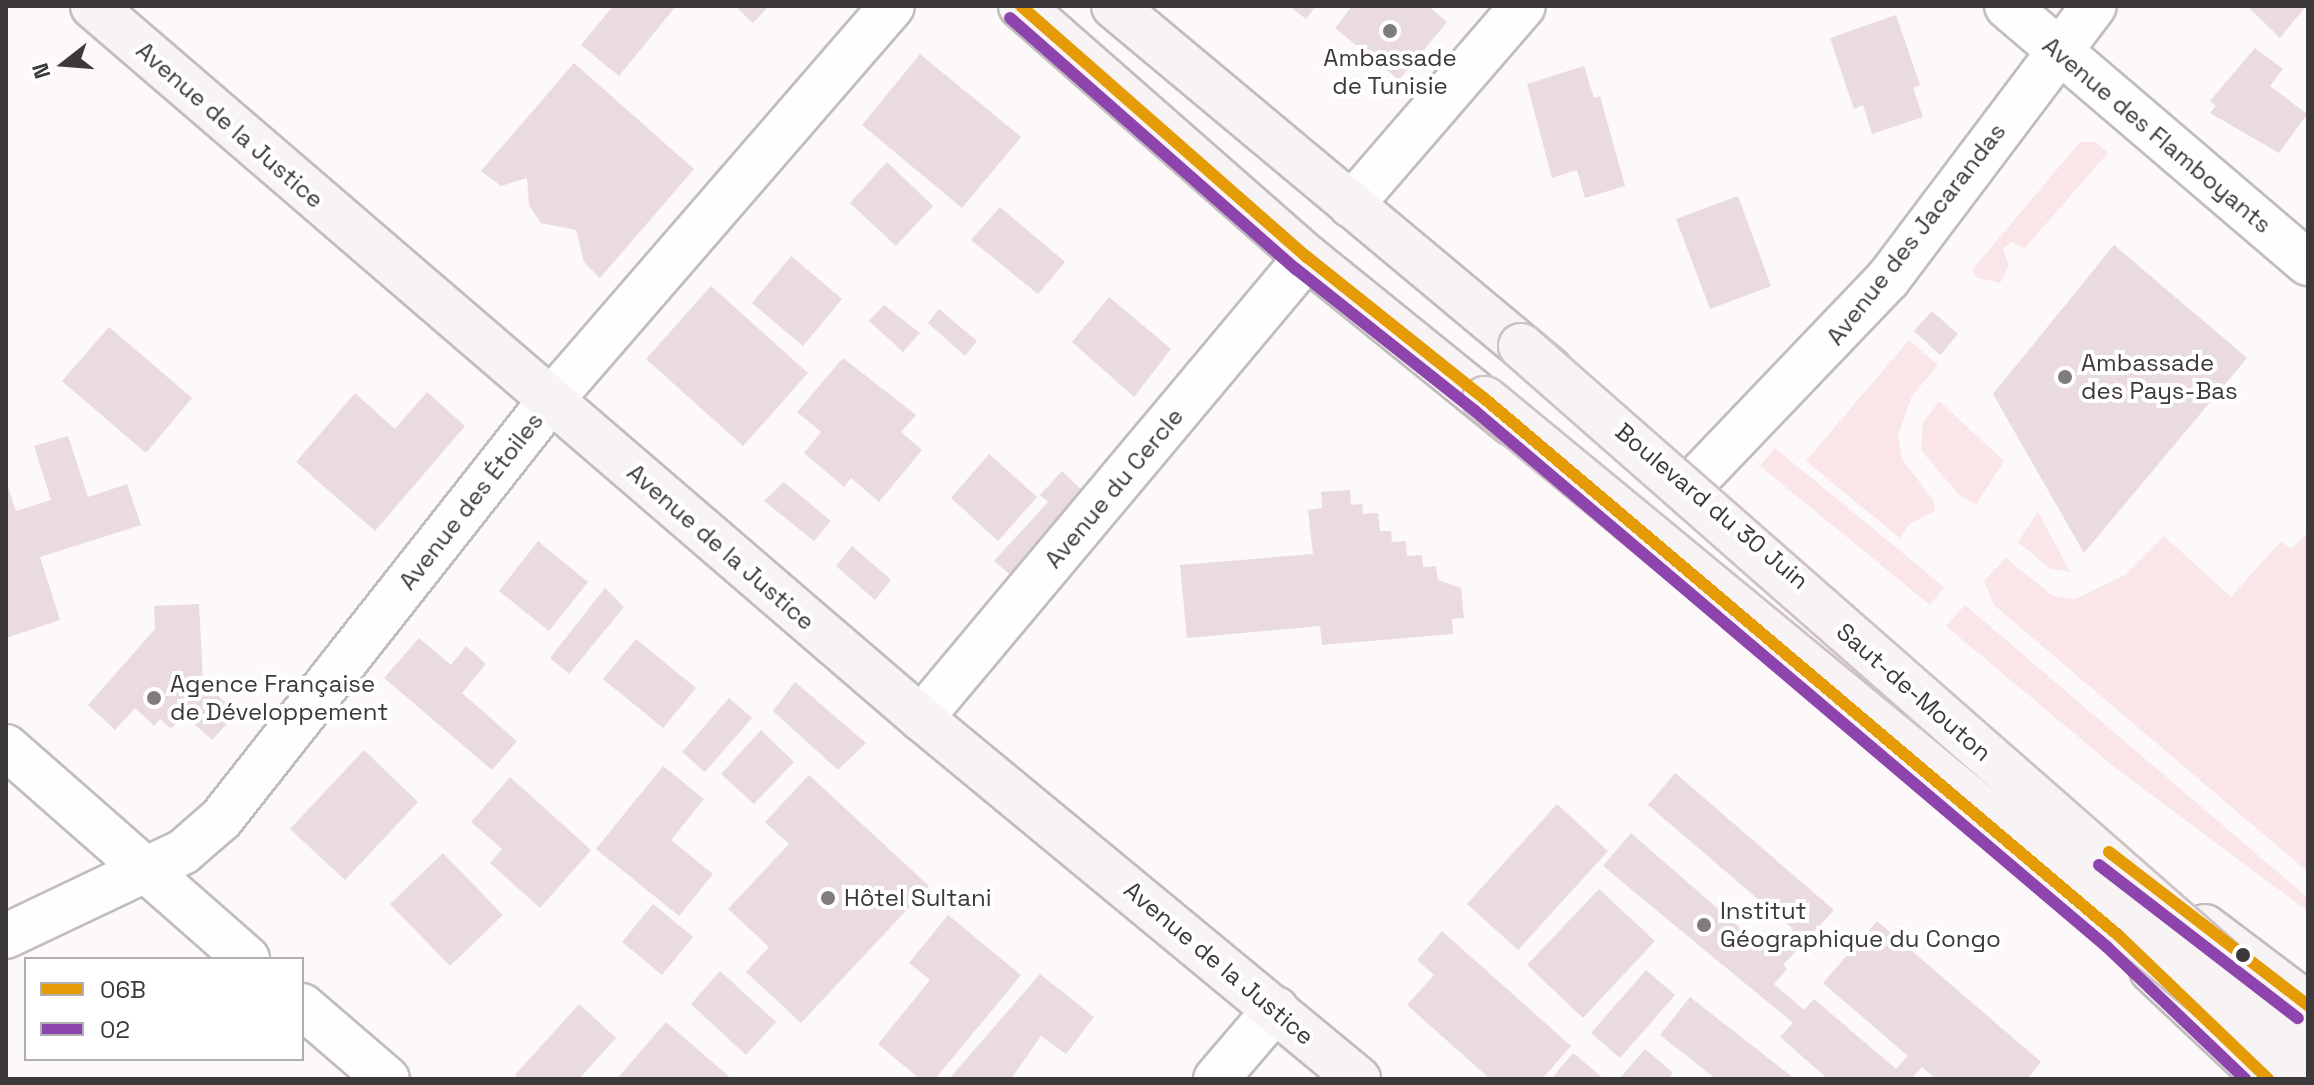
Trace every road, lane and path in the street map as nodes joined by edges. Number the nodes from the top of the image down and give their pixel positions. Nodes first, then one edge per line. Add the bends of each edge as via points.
1 (93, 6) edge
2 (892, 6) edge
3 (1021, 6) edge
4 (1114, 6) edge
5 (1523, 6) edge
6 (2007, 6) edge
7 (2094, 6) edge
8 (2057, 49) junction
9 (1351, 205) junction
10 (1307, 257) junction
11 (2308, 263) edge
12 (1521, 346) junction
13 (1485, 399) junction
14 (550, 401) junction
15 (1691, 485) junction
16 (921, 718) junction
17 (6, 747) edge
18 (142, 869) junction
19 (6, 936) edge
20 (245, 957) edge
21 (2263, 966) junction
22 (2308, 1005) edge
23 (304, 1008) edge
24 (1276, 1009) junction
25 (2216, 1035) junction
26 (2308, 1037) edge
27 (2308, 1078) edge
28 (387, 1079) edge
29 (1216, 1079) edge
30 (1358, 1079) edge
31 (2268, 1079) edge

1 - 14 main road, Avenue de la Justice
2 - 14 street, Avenue des Étoiles
3 - 10 main road
4 - 9 main road, Boulevard du 30 Juin
5 - 9 street
6 - 8 street, Avenue des Flamboyants
7 - 8 street, Avenue des Jacarandas
8 - 11 street, Avenue des Flamboyants
8 - 15 street, Avenue des Jacarandas via 1888,279
9 - 12 main road, Boulevard du 30 Juin
10 - 13 main road
10 - 16 street, Avenue du Cercle
12 - 15 main road, Boulevard du 30 Juin
12 - 26 main road, Saut-de-Mouton, bridge
13 - 25 main road via 2118,935
13 - 27 main road, Saut-de-Mouton, bridge
14 - 16 main road, Avenue de la Justice
14 - 18 street, Avenue des Étoiles via 221,819 183,852
15 - 21 main road, Boulevard du 30 Juin via 2156,893
16 - 24 main road, Avenue de la Justice
17 - 18 street
18 - 19 street, Avenue des Étoiles
18 - 20 street
21 - 22 main road, Boulevard du 30 Juin
21 - 25 main road via 2284,999 2281,1018 2254,1044
23 - 28 street
24 - 29 street
24 - 30 main road, Avenue de la Justice
25 - 31 main road

